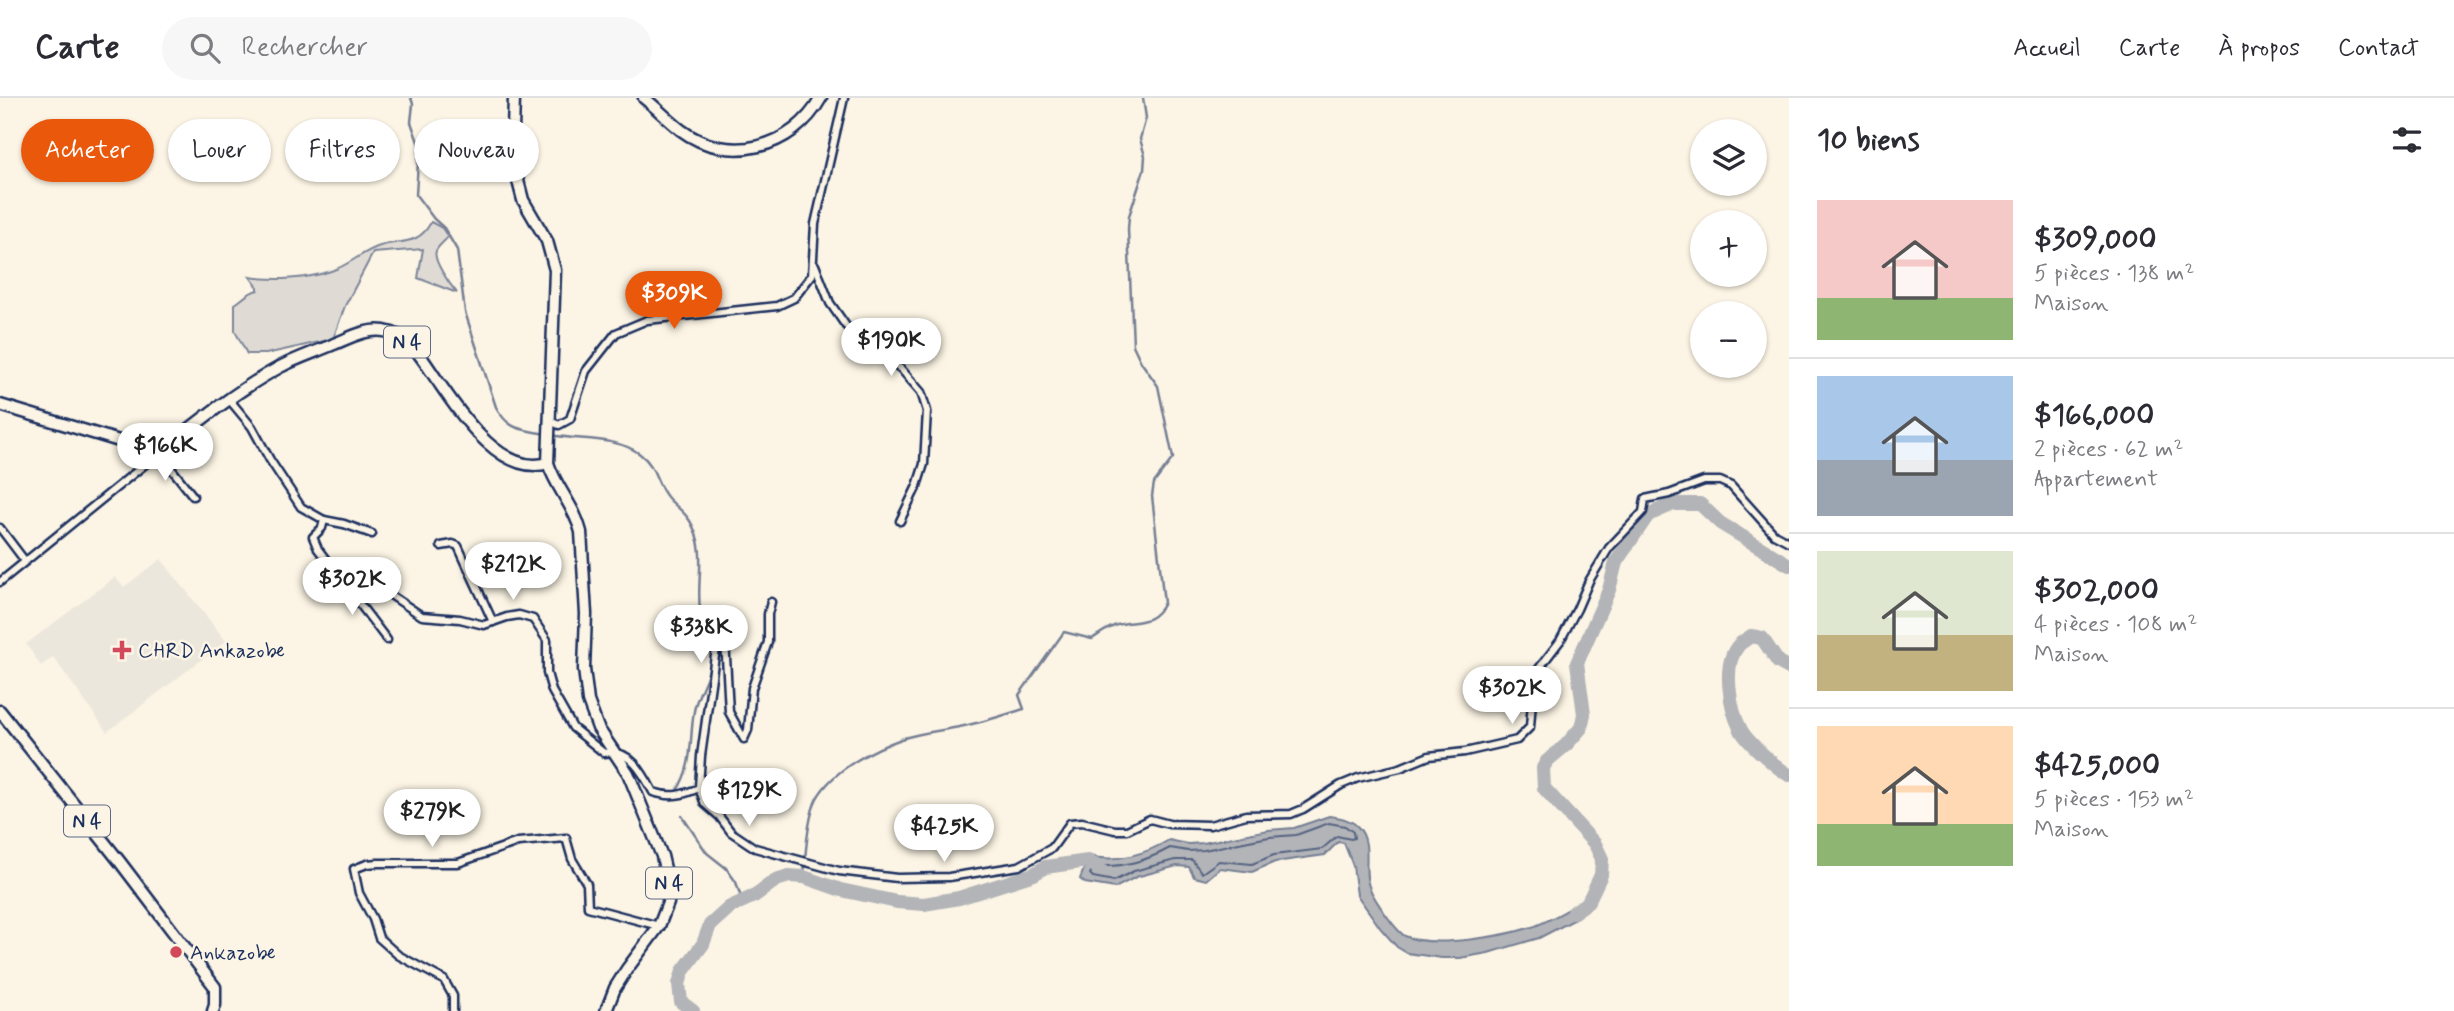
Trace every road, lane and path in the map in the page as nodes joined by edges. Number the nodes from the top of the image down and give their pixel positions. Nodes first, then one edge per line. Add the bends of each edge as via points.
1 (514, 98) edge
2 (644, 98) edge
3 (821, 98) edge
4 (844, 98) edge
5 (813, 260) junction
6 (228, 398) junction
7 (0, 405) edge
8 (550, 425) junction
9 (159, 453) junction
10 (548, 463) junction
11 (193, 496) dead end
12 (324, 520) junction
13 (900, 521) dead end
14 (0, 528) edge
15 (372, 534) dead end
16 (1789, 542) edge
17 (441, 547) dead end
18 (25, 562) junction
19 (338, 577) junction
20 (0, 582) edge
21 (771, 602) dead end
22 (493, 622) junction
23 (387, 640) dead end
24 (0, 711) edge
25 (612, 751) junction
26 (699, 788) junction
27 (660, 926) junction
28 (213, 1011) edge
29 (453, 1011) edge
30 (606, 1011) edge

1 - 8 main road via 517,177 523,200 547,241 555,270
2 - 3 main road via 682,131 711,146 729,149 781,139
4 - 5 street via 815,224
5 - 8 street via 812,275 794,298 777,306 647,320 616,333 586,371 570,419
5 - 13 street via 830,303 846,326 901,369 921,392 927,411 924,464
6 - 9 main road, N 4
6 - 10 main road, N 4 via 290,362 353,334 382,331 418,349 493,450 528,465
6 - 12 street via 252,427 302,507
7 - 9 main road
8 - 10 main road
9 - 11 street
9 - 18 street
10 - 25 main road, N 4 via 581,531 588,702
12 - 15 street
12 - 19 street via 313,537
14 - 18 street
16 - 26 street via 1774,534 1736,491 1720,481 1704,481 1645,499 1643,512 1609,548 1560,641 1534,676 1530,727 1522,736 1465,752 1429,756 1358,778 1291,814 1246,815 1210,825 1150,819 1127,830 1070,823 1052,848 1030,862 988,873 897,878 839,871 755,848 731,832 705,804
17 - 22 street via 458,547
18 - 20 street
19 - 22 street via 380,588 422,615 484,625
19 - 23 street
21 - 26 street via 768,642 752,688 744,739 729,712 725,638 717,640
22 - 25 street via 519,615 533,619 547,640 552,691 573,728 604,753
24 - 28 main road, N 4 via 215,987
25 - 26 street via 639,767 653,792 680,796
25 - 27 main road, N 4 via 628,773 662,856 669,887
27 - 29 street via 588,907 587,884 566,838 518,842 458,863 367,864 354,869 379,937 398,955 444,980 453,996
27 - 30 main road, N 4 via 627,969

